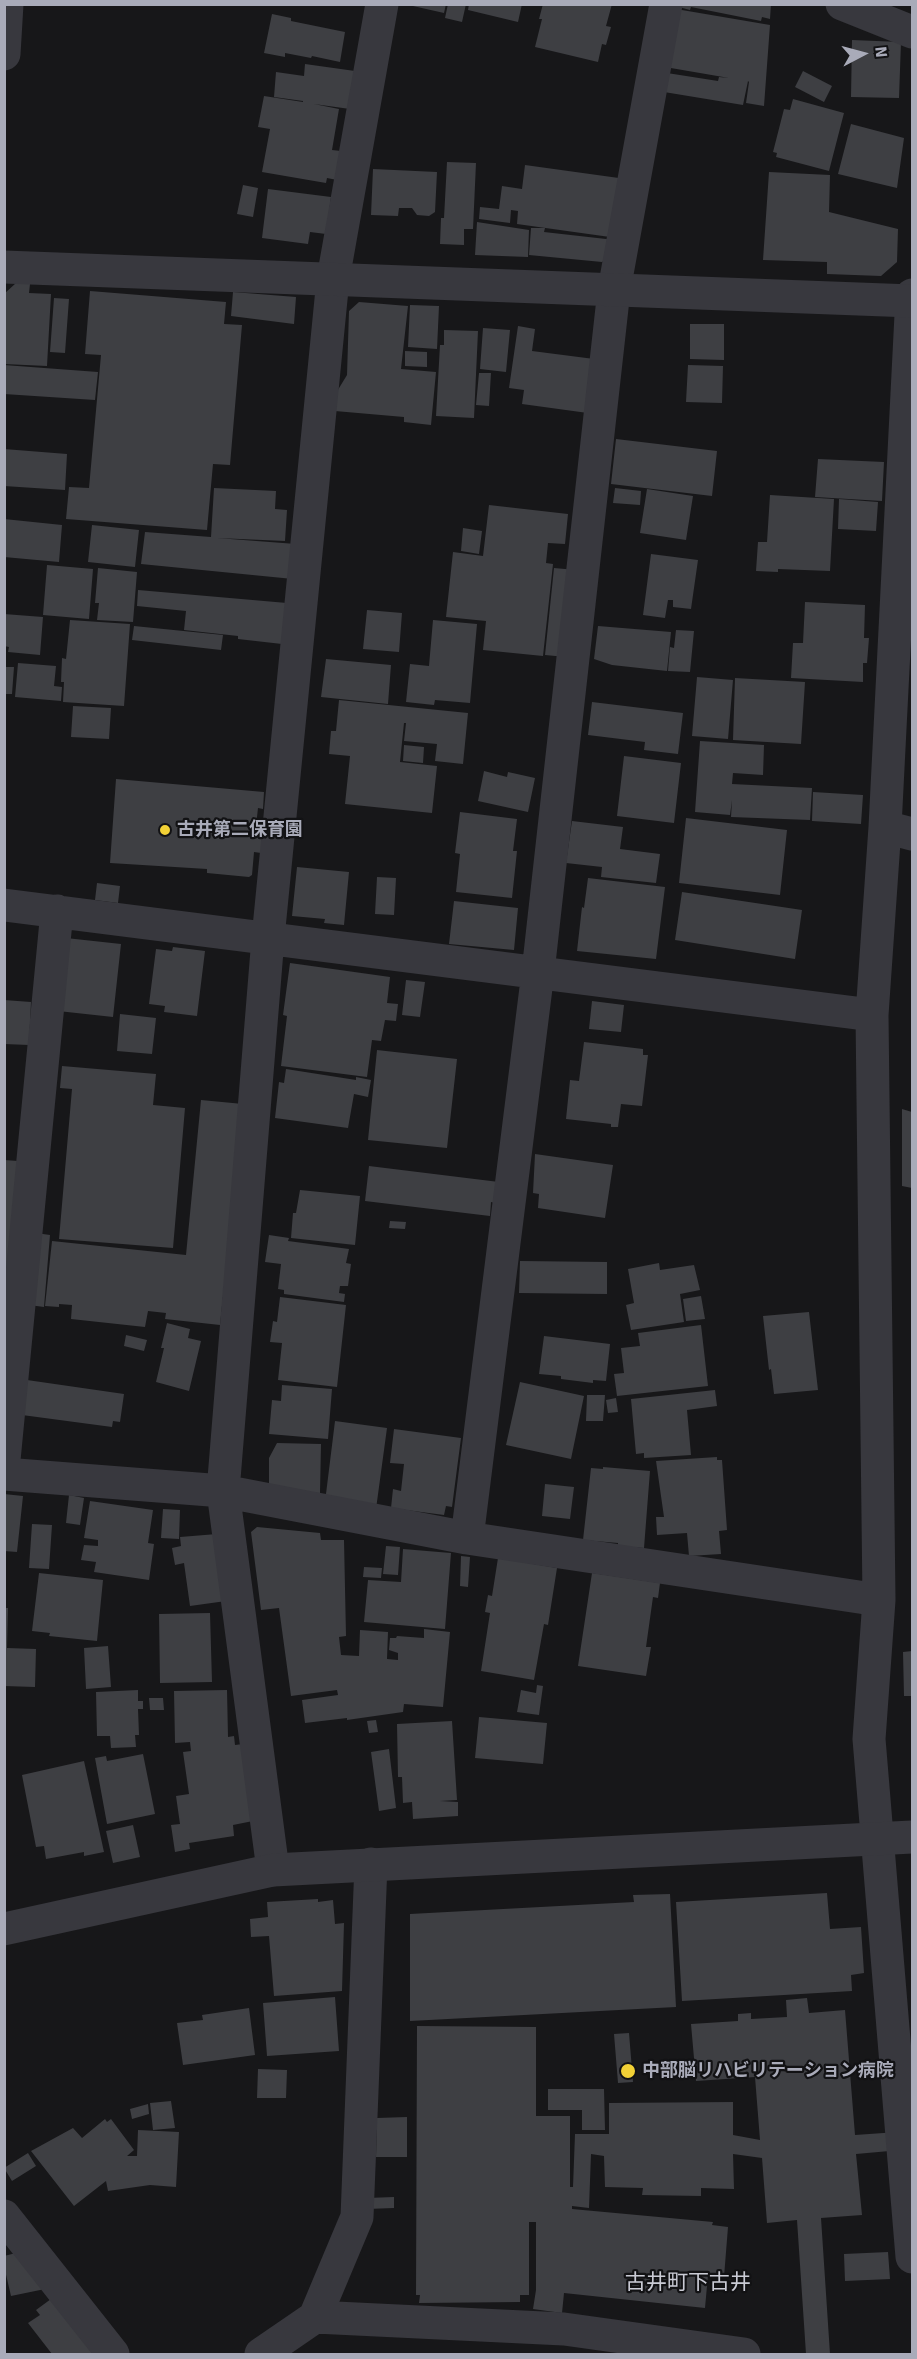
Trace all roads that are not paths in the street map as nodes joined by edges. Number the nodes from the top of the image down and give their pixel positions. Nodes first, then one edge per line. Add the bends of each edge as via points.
1 (7, 4) edge
2 (382, 4) edge
3 (666, 4) edge
4 (842, 4) edge
5 (912, 32) edge
6 (4, 54) edge
7 (4, 267) edge
8 (333, 279) junction
9 (614, 290) junction
10 (912, 295) edge
11 (912, 301) edge
12 (899, 830) edge
13 (4, 905) edge
14 (57, 911) junction
15 (268, 938) junction
16 (538, 972) junction
17 (872, 1014) junction
18 (4, 1460) edge
19 (4, 1474) edge
20 (223, 1491) junction
21 (467, 1538) junction
22 (879, 1600) junction
23 (912, 1837) edge
24 (877, 1838) junction
25 (371, 1864) junction
26 (273, 1870) junction
27 (4, 1929) edge
28 (4, 2216) edge
29 (912, 2257) edge
30 (315, 2317) junction
31 (113, 2355) edge
32 (261, 2355) edge
33 (744, 2355) edge

1 - 6 street
2 - 8 street
3 - 9 street
4 - 5 street
7 - 8 street
8 - 9 street
8 - 15 street
9 - 11 street
9 - 16 street
10 - 11 street
11 - 12 street
12 - 17 street
13 - 14 street
14 - 15 street
14 - 18 street
15 - 16 street
15 - 20 street
16 - 17 street
16 - 21 street
17 - 22 street
19 - 20 street
20 - 21 street
20 - 26 street
21 - 22 street
22 - 24 street via 870,1739
23 - 24 street
24 - 25 street
24 - 29 street
25 - 26 street
25 - 30 street via 357,2217
26 - 27 street
28 - 31 street
30 - 32 street
30 - 33 street via 564,2329

